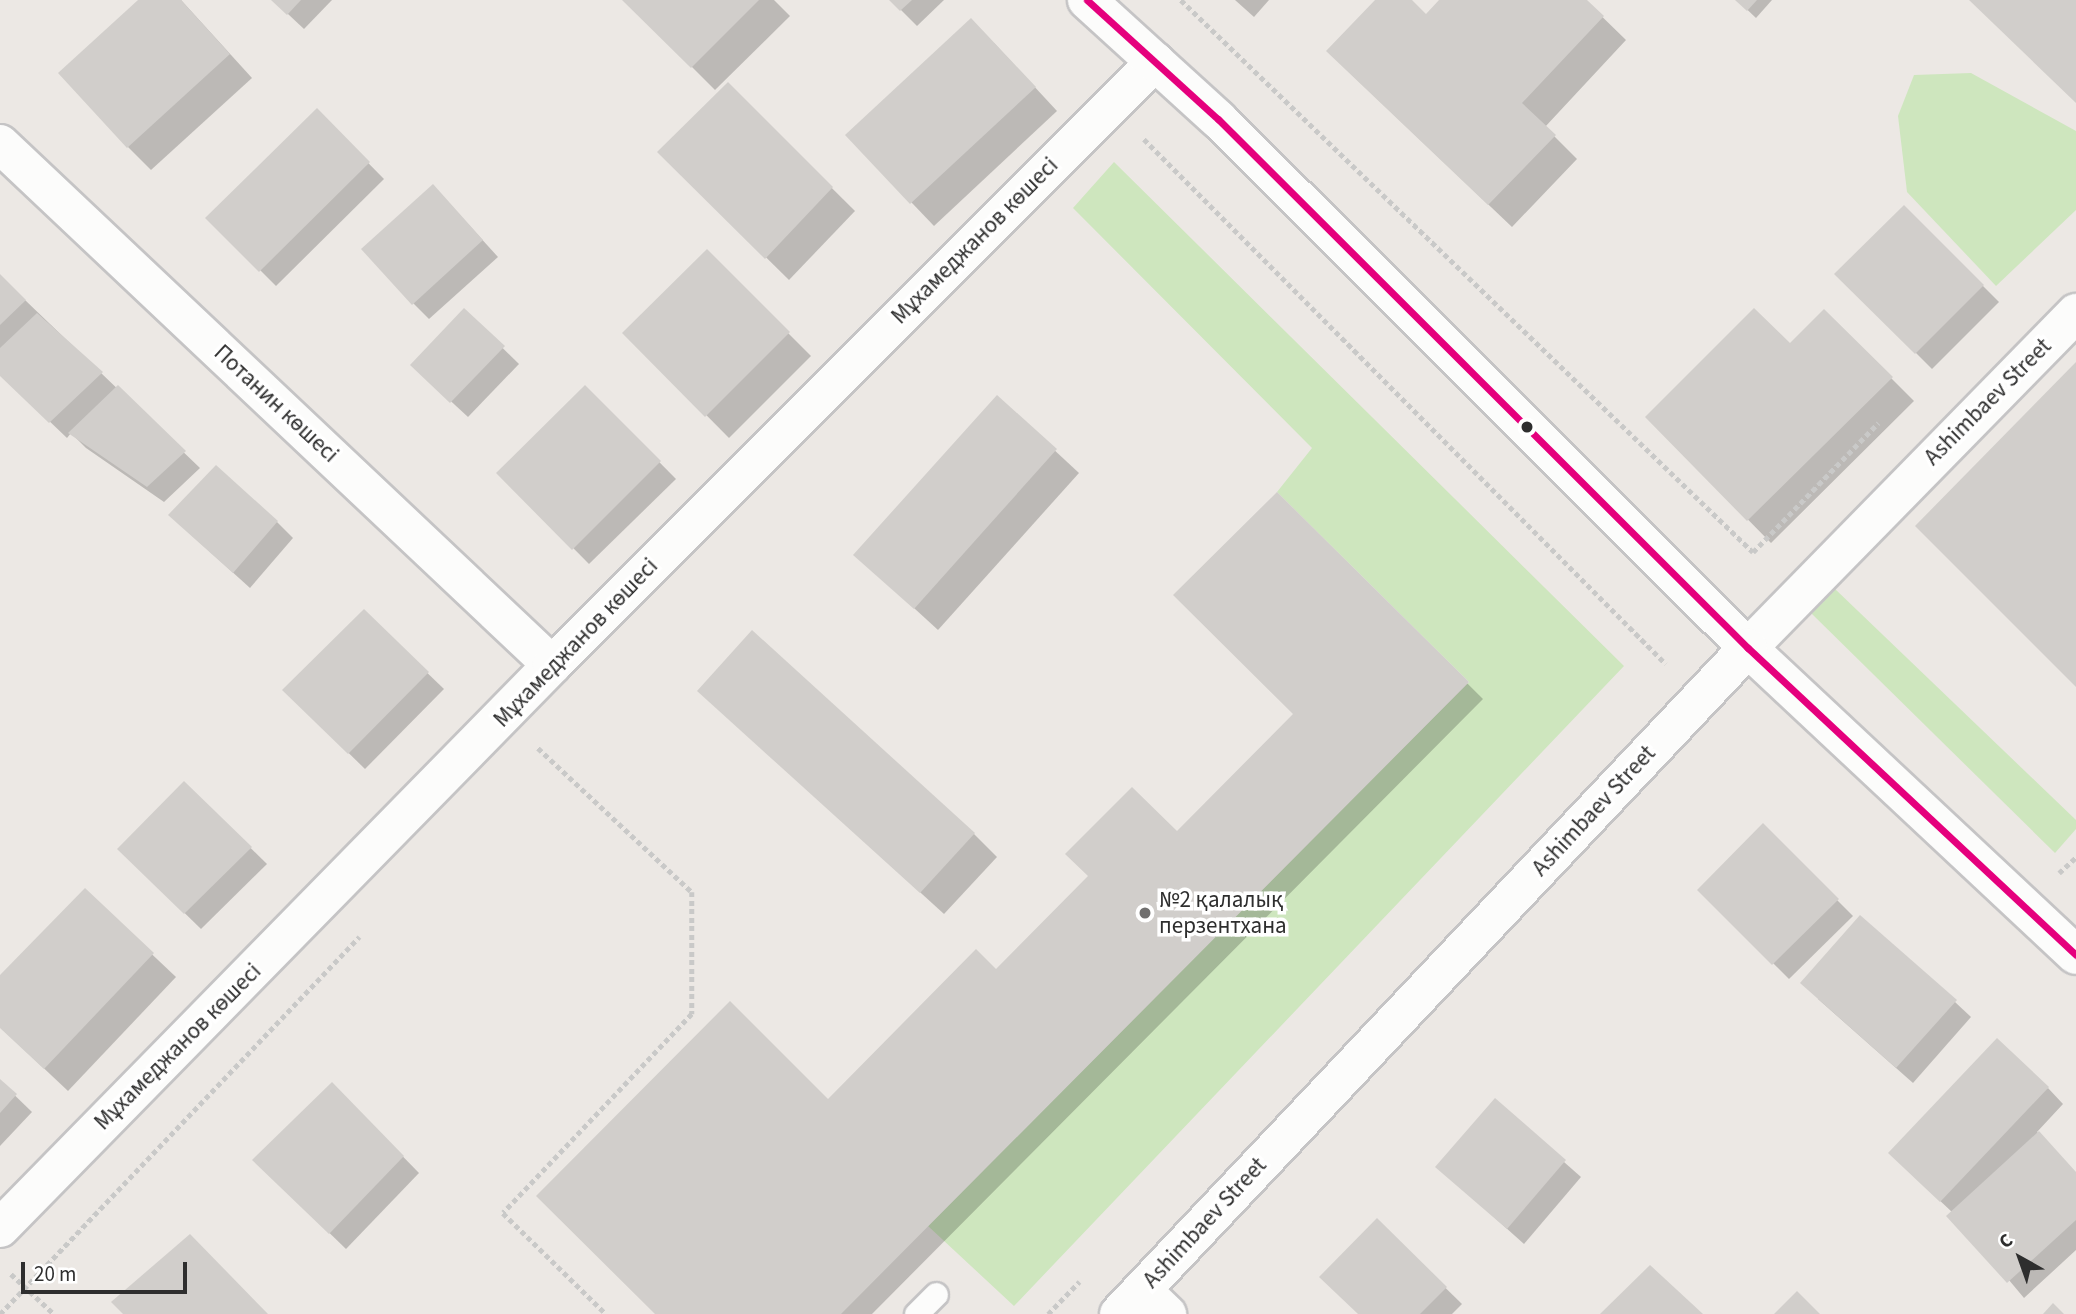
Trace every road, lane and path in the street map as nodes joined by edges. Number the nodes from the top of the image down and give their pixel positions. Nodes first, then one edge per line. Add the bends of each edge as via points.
1 (1181, 0) edge
2 (1099, 4) edge
3 (1155, 62) junction
4 (1110, 105) junction
5 (0, 144) edge
6 (2076, 313) edge
7 (1878, 423) dead end
8 (1748, 648) junction
9 (1666, 664) dead end
10 (552, 665) junction
11 (504, 716) junction
12 (538, 748) junction
13 (529, 758) dead end
14 (2076, 857) edge
15 (2055, 878) dead end
16 (368, 928) dead end
17 (2076, 955) edge
18 (0, 1228) edge
19 (9, 1271) dead end
20 (26, 1288) junction
21 (936, 1294) dead end
22 (1143, 1306) edge
23 (1, 1314) edge
24 (54, 1314) edge
25 (606, 1314) edge
26 (916, 1314) edge

1 - 7 path via 1753,552
2 - 3 street
3 - 4 street, Мұхамеджанов көшесі
3 - 8 street via 1218,119
4 - 9 path
4 - 10 street, Мұхамеджанов көшесі
5 - 10 street, Потанин көшесі
6 - 8 street, Ashimbaev Street
8 - 17 street
8 - 22 street, Ashimbaev Street
10 - 11 street, Мұхамеджанов көшесі
11 - 12 path
11 - 18 street, Мұхамеджанов көшесі
12 - 13 path
12 - 25 path via 692,892 692,1014 503,1213
14 - 15 path
16 - 20 path
19 - 20 path
20 - 23 path
20 - 24 path
21 - 26 lane

